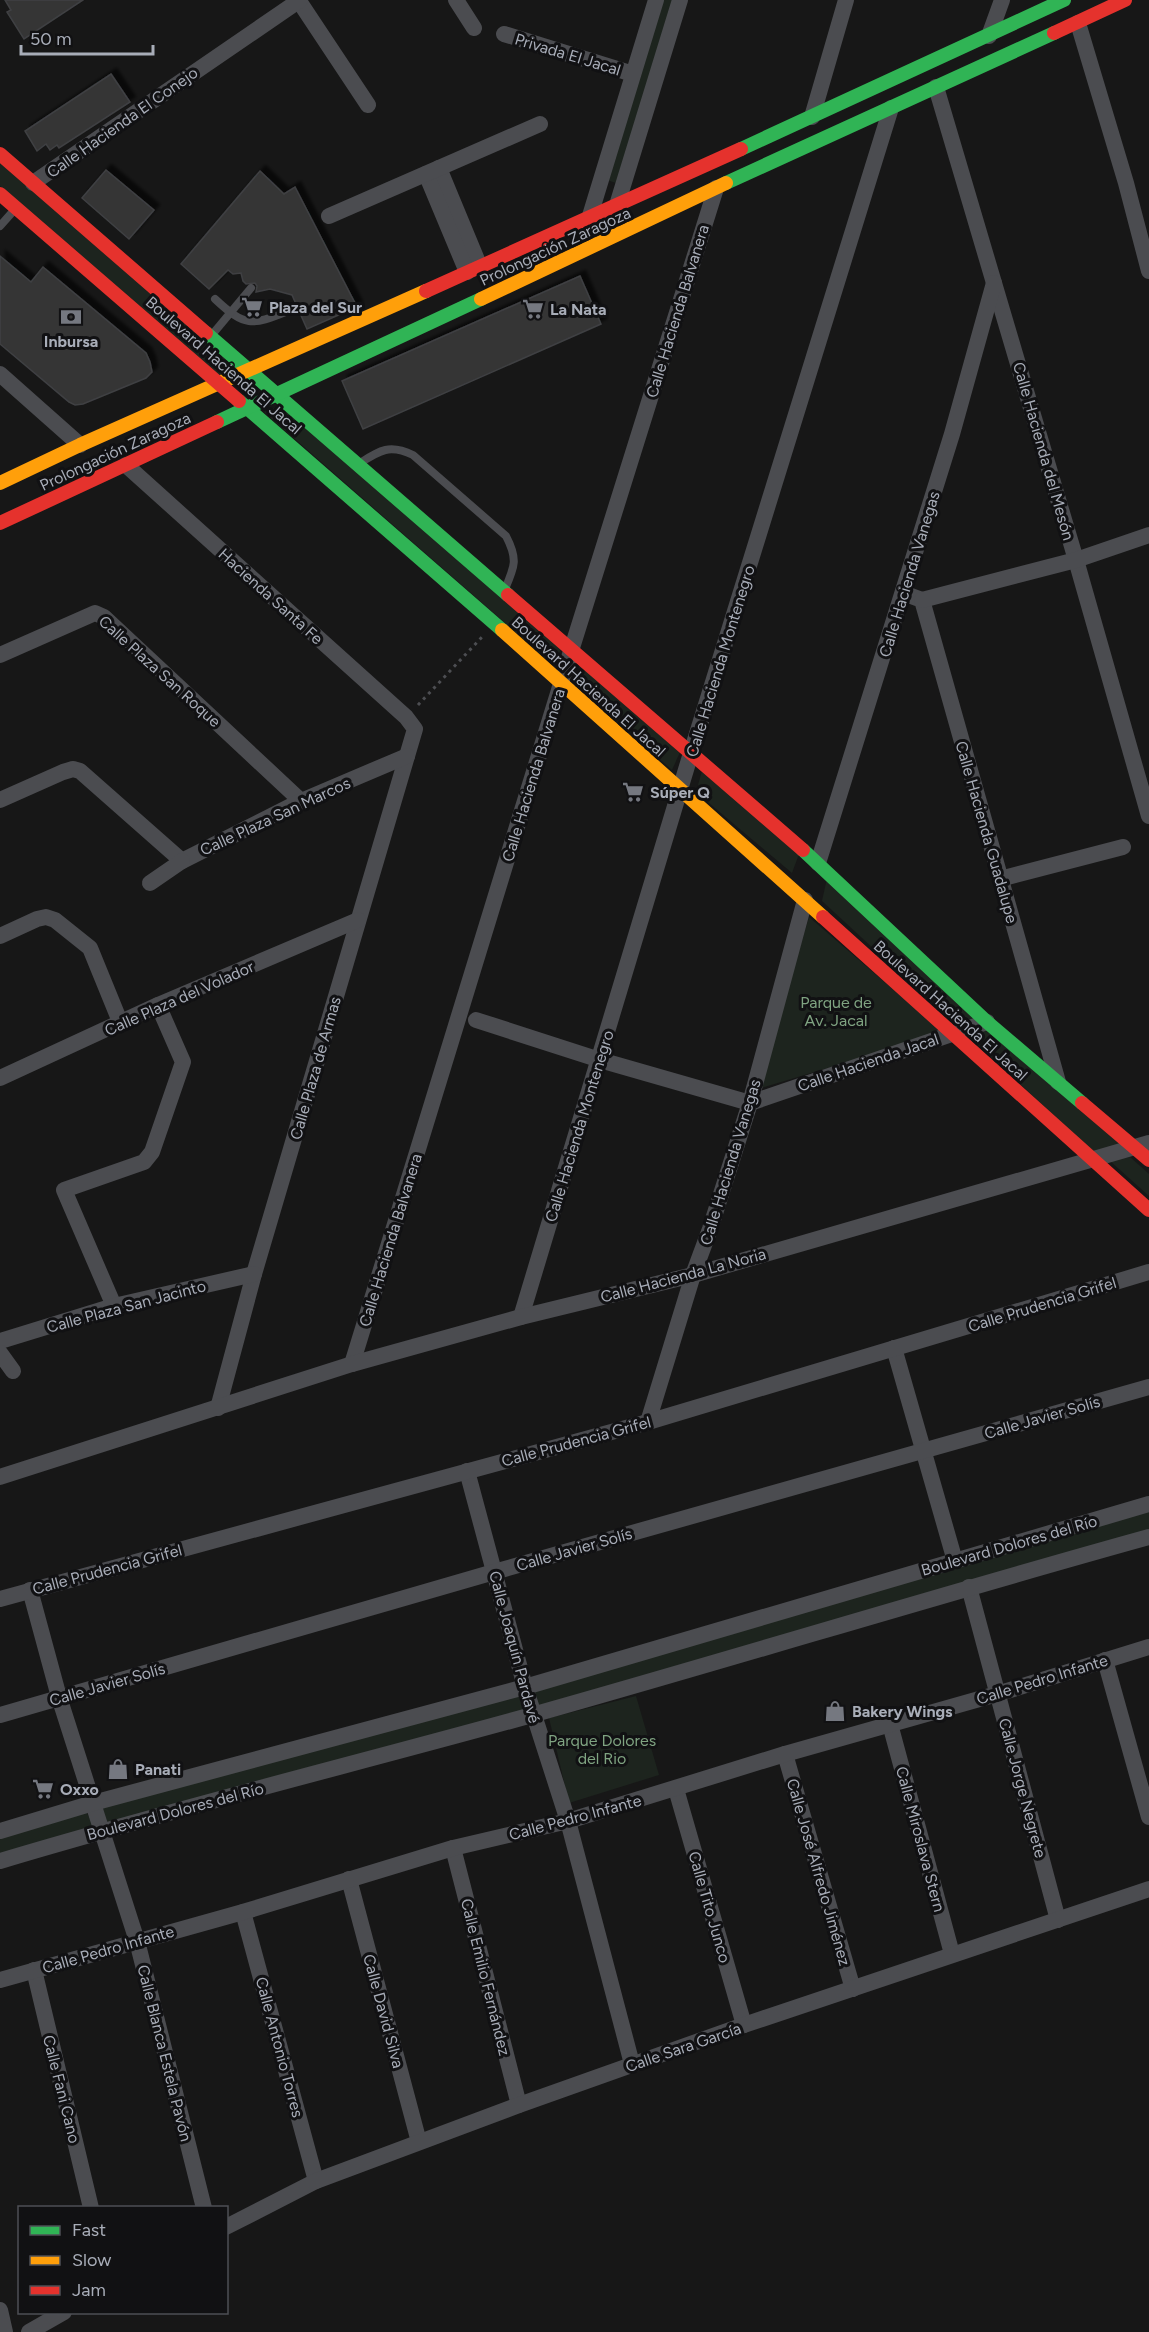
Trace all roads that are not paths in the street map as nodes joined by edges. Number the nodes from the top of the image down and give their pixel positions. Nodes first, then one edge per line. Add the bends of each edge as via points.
1 (456, 0) edge
2 (656, 0) edge
3 (680, 0) edge
4 (846, 0) edge
5 (1002, 0) edge
6 (1064, 0) edge
7 (1125, 0) edge
8 (300, 1) edge
9 (1078, 23) junction
10 (474, 28) dead end
11 (504, 34) dead end
12 (989, 36) junction
13 (633, 74) junction
14 (936, 87) junction
15 (368, 105) dead end
16 (891, 108) junction
17 (812, 117) junction
18 (540, 124) dead end
19 (0, 154) edge
20 (604, 169) junction
21 (432, 171) junction
22 (626, 176) junction
23 (33, 183) junction
24 (716, 188) junction
25 (0, 194) edge
26 (617, 205) junction
27 (16, 208) junction
28 (329, 216) dead end
29 (589, 219) junction
30 (0, 226) edge
31 (474, 269) junction
32 (1149, 271) edge
33 (995, 283) junction
34 (251, 288) dead end
35 (215, 299) dead end
36 (288, 311) dead end
37 (230, 313) junction
38 (210, 336) junction
39 (251, 370) junction
40 (0, 374) edge
41 (220, 383) junction
42 (279, 394) junction
43 (249, 408) junction
44 (80, 445) junction
45 (359, 464) junction
46 (126, 465) junction
47 (0, 483) edge
48 (0, 523) edge
49 (1149, 535) edge
50 (1076, 560) junction
51 (504, 592) junction
52 (903, 593) junction
53 (922, 600) junction
54 (571, 651) junction
55 (0, 655) edge
56 (561, 684) junction
57 (411, 723) joint
58 (691, 753) junction
59 (407, 756) junction
60 (680, 790) junction
61 (0, 800) edge
62 (301, 801) junction
63 (1149, 816) edge
64 (1123, 848) dead end
65 (182, 861) junction
66 (818, 863) junction
67 (1000, 879) junction
68 (150, 883) dead end
69 (805, 900) junction
70 (358, 920) junction
71 (0, 936) edge
72 (158, 1005) junction
73 (476, 1020) dead end
74 (987, 1022) junction
75 (121, 1024) junction
76 (952, 1033) junction
77 (600, 1060) junction
78 (0, 1078) edge
79 (1059, 1083) junction
80 (750, 1103) junction
81 (1142, 1145) edge
82 (1091, 1159) junction
83 (1149, 1160) edge
84 (1149, 1210) edge
85 (1149, 1272) edge
86 (254, 1274) junction
87 (693, 1275) junction
88 (114, 1306) junction
89 (521, 1317) junction
90 (0, 1341) edge
91 (894, 1348) junction
92 (0, 1353) edge
93 (352, 1364) junction
94 (13, 1371) dead end
95 (1149, 1387) edge
96 (218, 1408) junction
97 (648, 1422) junction
98 (922, 1450) junction
99 (467, 1471) junction
100 (0, 1477) edge
101 (1149, 1504) edge
102 (1149, 1537) edge
103 (955, 1561) junction
104 (494, 1572) junction
105 (870, 1586) junction
106 (969, 1587) junction
107 (30, 1590) junction
108 (0, 1599) edge
109 (877, 1614) junction
110 (1149, 1647) edge
111 (634, 1655) junction
112 (1105, 1660) junction
113 (642, 1683) junction
114 (525, 1687) junction
115 (997, 1694) junction
116 (59, 1697) junction
117 (0, 1714) edge
118 (532, 1714) junction
119 (890, 1724) junction
120 (345, 1735) junction
121 (785, 1754) junction
122 (351, 1763) junction
123 (676, 1789) junction
124 (93, 1803) junction
125 (1149, 1818) edge
126 (568, 1821) junction
127 (0, 1831) edge
128 (102, 1831) junction
129 (453, 1848) junction
130 (0, 1861) edge
131 (349, 1879) junction
132 (1149, 1889) edge
133 (243, 1912) junction
134 (1058, 1920) junction
135 (137, 1941) junction
136 (952, 1954) junction
137 (34, 1970) junction
138 (0, 1980) edge
139 (853, 1989) junction
140 (744, 2025) junction
141 (633, 2064) junction
142 (519, 2105) junction
143 (419, 2142) junction
144 (316, 2181) junction
145 (91, 2206) edge
146 (203, 2206) edge
147 (228, 2226) edge
148 (0, 2310) edge
149 (62, 2314) edge
150 (5, 2332) edge
151 (29, 2332) edge

1 - 10 street
2 - 13 street
3 - 22 street
4 - 17 street
5 - 12 street
6 - 12 main road, Prolongación Zaragoza
7 - 9 main road, Prolongación Zaragoza
8 - 15 street
8 - 23 street, Calle Hacienda El Conejo
9 - 14 main road, Prolongación Zaragoza
9 - 32 street
11 - 13 street, Privada El Jacal
12 - 17 main road, Prolongación Zaragoza
13 - 20 street
14 - 16 main road, Prolongación Zaragoza
14 - 33 street, Calle Hacienda del Mesón
16 - 24 main road, Prolongación Zaragoza
16 - 58 street, Calle Hacienda Montenegro
17 - 26 main road, Prolongación Zaragoza
18 - 21 street
19 - 23 main road, Boulevard Hacienda El Jacal
20 - 22 street
20 - 29 street
21 - 28 street
21 - 31 street
22 - 26 street
23 - 38 main road, Boulevard Hacienda El Jacal
24 - 42 main road, Prolongación Zaragoza
24 - 54 street, Calle Hacienda Balvanera
25 - 27 main road, Boulevard Hacienda El Jacal
26 - 29 main road, Prolongación Zaragoza
27 - 30 lane
27 - 41 main road, Boulevard Hacienda El Jacal
29 - 31 main road, Prolongación Zaragoza
31 - 39 main road, Prolongación Zaragoza
33 - 50 street, Calle Hacienda del Mesón
33 - 52 street, Calle Hacienda Vanegas
34 - 37 lane
35 - 37 lane
36 - 37 lane via 264,321 241,320
37 - 38 lane
38 - 39 main road, Boulevard Hacienda El Jacal
39 - 41 main road, Prolongación Zaragoza
39 - 42 main road, Boulevard Hacienda El Jacal
40 - 44 street
41 - 43 main road, Boulevard Hacienda El Jacal
41 - 44 main road, Prolongación Zaragoza
42 - 43 main road, Prolongación Zaragoza
42 - 45 main road, Boulevard Hacienda El Jacal
43 - 46 main road, Prolongación Zaragoza
43 - 56 main road, Boulevard Hacienda El Jacal
44 - 47 main road, Prolongación Zaragoza
45 - 51 main road, Boulevard Hacienda El Jacal
45 - 51 lane via 375,453 399,448 413,455 506,536 514,550 515,565
46 - 48 main road, Prolongación Zaragoza
46 - 57 street, Hacienda Santa Fe
49 - 50 street
50 - 53 street
50 - 63 street, Calle Hacienda del Mesón
51 - 54 main road, Boulevard Hacienda El Jacal
52 - 53 street
52 - 66 street, Calle Hacienda Vanegas
53 - 67 street, Calle Hacienda Guadalupe
54 - 56 street, Calle Hacienda Balvanera
54 - 58 main road, Boulevard Hacienda El Jacal
55 - 62 street, Calle Plaza San Roque via 95,613 104,617
56 - 60 main road, Boulevard Hacienda El Jacal
56 - 93 street, Calle Hacienda Balvanera
57 - 59 street, Calle Plaza de Armas
58 - 60 street, Calle Hacienda Montenegro
58 - 66 main road, Boulevard Hacienda El Jacal
59 - 62 street, Calle Plaza San Marcos
59 - 70 street, Calle Plaza de Armas
60 - 69 main road, Boulevard Hacienda El Jacal
60 - 77 street, Calle Hacienda Montenegro
61 - 65 street, Calle Plaza San Marcos via 63,772 80,771
62 - 65 street, Calle Plaza San Marcos
64 - 67 street
65 - 68 street
66 - 74 main road, Boulevard Hacienda El Jacal
67 - 79 street, Calle Hacienda Guadalupe
69 - 76 main road, Boulevard Hacienda El Jacal
69 - 80 street, Calle Hacienda Vanegas
70 - 72 street, Calle Plaza del Volador
70 - 86 street, Calle Plaza de Armas
71 - 75 street via 37,918 55,920 90,948
72 - 75 street, Calle Plaza del Volador
72 - 88 street via 183,1062 152,1152 144,1162 64,1191
73 - 77 street
74 - 76 street, Calle Hacienda Jacal
74 - 79 main road, Boulevard Hacienda El Jacal
75 - 78 street, Calle Plaza del Volador
76 - 80 street, Calle Hacienda Jacal
76 - 82 main road, Boulevard Hacienda El Jacal
77 - 80 street
77 - 89 street, Calle Hacienda Montenegro
79 - 81 main road, Boulevard Hacienda El Jacal
80 - 87 street, Calle Hacienda Vanegas
81 - 82 street, Calle Hacienda La Noria
81 - 83 main road, Boulevard Hacienda El Jacal
82 - 84 main road, Boulevard Hacienda El Jacal
82 - 87 street, Calle Hacienda La Noria
85 - 91 street, Calle Prudencia Grifel
86 - 88 street, Calle Plaza San Jacinto
86 - 96 street, Calle Plaza de Armas
87 - 89 street, Calle Hacienda La Noria
87 - 97 street, Calle Hacienda Vanegas
88 - 90 street, Calle Plaza San Jacinto
89 - 93 street, Calle Hacienda La Noria
91 - 97 street, Calle Prudencia Grifel
91 - 98 street
92 - 94 street
93 - 96 street, Calle Hacienda La Noria
95 - 98 street, Calle Javier Solís
96 - 100 street, Calle Hacienda La Noria
97 - 99 street, Calle Prudencia Grifel
98 - 103 street
98 - 104 street, Calle Javier Solís
99 - 104 street, Calle Joaquín Pardavé
99 - 107 street, Calle Prudencia Grifel
101 - 103 street, Boulevard Dolores del Río
102 - 106 street, Boulevard Dolores del Río
103 - 105 street, Boulevard Dolores del Río
104 - 114 street, Calle Joaquín Pardavé
104 - 116 street, Calle Javier Solís
105 - 109 street
105 - 111 street, Boulevard Dolores del Río
106 - 109 street, Boulevard Dolores del Río
106 - 115 street, Calle Jorge Negrete
107 - 108 street, Calle Prudencia Grifel
107 - 116 street, Calle Blanca Estela Pavón
109 - 113 street, Boulevard Dolores del Río
110 - 112 street, Calle Pedro Infante
111 - 113 street
111 - 114 street, Boulevard Dolores del Río
112 - 115 street, Calle Pedro Infante
112 - 125 street
113 - 118 street, Boulevard Dolores del Río
114 - 118 street, Calle Joaquín Pardavé
114 - 120 street, Boulevard Dolores del Río
115 - 119 street, Calle Pedro Infante
115 - 134 street, Calle Jorge Negrete
116 - 117 street, Calle Javier Solís
116 - 124 street, Calle Blanca Estela Pavón
118 - 122 street, Boulevard Dolores del Río
118 - 126 street, Calle Joaquín Pardavé
119 - 121 street, Calle Pedro Infante
119 - 136 street, Calle Miroslava Stern
120 - 122 street
120 - 124 street, Boulevard Dolores del Río
121 - 123 street, Calle Pedro Infante
121 - 139 street, Calle José Alfredo Jiménez
122 - 128 street, Boulevard Dolores del Río
123 - 126 street, Calle Pedro Infante
123 - 140 street, Calle Tito Junco
124 - 127 street, Boulevard Dolores del Río
124 - 128 street, Calle Blanca Estela Pavón
126 - 129 street, Calle Pedro Infante
126 - 141 street, Calle Joaquín Pardavé
128 - 130 street, Boulevard Dolores del Río
128 - 135 street, Calle Blanca Estela Pavón
129 - 131 street, Calle Pedro Infante
129 - 142 street, Calle Emilio Fernández
131 - 133 street, Calle Pedro Infante
131 - 143 street, Calle David Silva
132 - 134 street, Calle Sara García
133 - 135 street, Calle Pedro Infante
133 - 144 street, Calle Antonio Torres
134 - 136 street, Calle Sara García
135 - 137 street, Calle Pedro Infante
135 - 146 street, Calle Blanca Estela Pavón
136 - 139 street, Calle Sara García
137 - 138 street, Calle Pedro Infante
137 - 145 street, Calle Fani Cano
139 - 140 street, Calle Sara García
140 - 141 street, Calle Sara García
141 - 142 street, Calle Sara García
142 - 143 street, Calle Sara García
143 - 144 street, Calle Sara García
144 - 147 street, Calle Sara García
148 - 150 street
149 - 151 street

